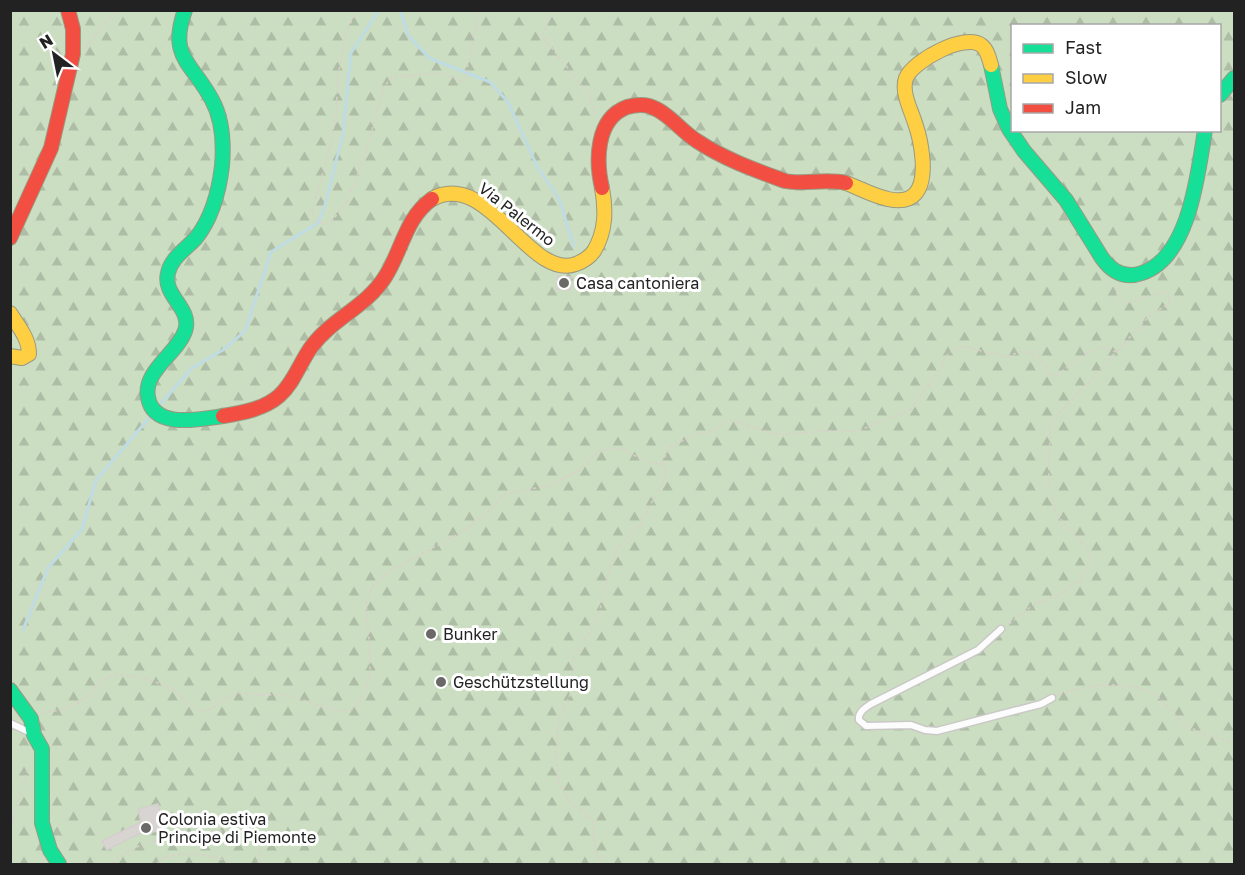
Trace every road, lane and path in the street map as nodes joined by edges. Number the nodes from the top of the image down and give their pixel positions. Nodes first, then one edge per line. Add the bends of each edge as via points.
1 (68, 10) edge
2 (116, 10) edge
3 (185, 10) edge
4 (357, 10) edge
5 (478, 10) edge
6 (550, 10) edge
7 (84, 49) dead end
8 (1234, 78) edge
9 (1221, 94) edge
10 (594, 122) dead end
11 (1205, 132) edge
12 (10, 238) edge
13 (1117, 273) junction
14 (10, 313) edge
15 (1116, 352) junction
16 (10, 356) edge
17 (662, 463) junction
18 (1001, 629) joint
19 (10, 690) edge
20 (1052, 698) joint
21 (31, 719) junction
22 (10, 723) edge
23 (34, 735) junction
24 (1234, 742) edge
25 (29, 762) dead end
26 (10, 831) edge
27 (59, 864) edge
28 (112, 864) edge
29 (157, 864) edge
30 (232, 864) edge
31 (256, 864) edge
32 (603, 864) edge

1 - 12 main road via 73,54 51,148
2 - 7 path
3 - 13 main road, Via Palermo via 178,28 180,52 216,110 221,127 221,162 209,217 167,272 168,290 186,313 187,324 182,338 158,367 148,395 155,411 173,419 216,416 254,408 278,397 312,345 384,280 417,213 438,195 457,192 472,197 555,264 568,267 583,263 599,241 604,222 598,171 600,141 613,117 630,106 652,107 702,144 789,182 836,181 892,200 909,199 920,187 922,166 919,134 906,95 906,78 917,65 966,40 976,41 987,50 1000,109 1022,150 1065,198 1101,257
4 - 5 path via 347,30 331,144 312,212 318,223 332,222 347,202 368,149 383,88 392,77 440,73 462,81
6 - 10 path via 542,36 586,91 597,113
8 - 9 main road
11 - 13 main road via 1196,188 1179,235 1146,273
13 - 15 path via 1116,292 1125,303 1162,291 1170,298 1169,304 1150,315
14 - 16 main road via 30,351 22,357
15 - 17 path via 1102,347 1050,376 1036,351 1005,357 965,346 945,357 911,409 858,431 779,435 730,420 669,448
15 - 18 path via 1057,415 1050,428 1050,498 1058,516 1091,558 1080,581 1033,605
17 - 21 path via 651,463 623,449 598,452 578,471 552,485 506,494 460,533 387,573 369,592 366,602 370,672 366,691 354,708 339,710 285,694 243,693 228,696 207,711 197,709 165,686 118,675 98,683 80,703
17 - 32 path via 667,473 652,503 640,525 613,557 598,618 573,659 570,695 558,720 559,784 570,804 593,821 595,850
18 - 20 lane via 978,650 871,704 859,720 866,726 911,725 937,732
19 - 21 main road
20 - 24 path via 1097,686 1134,686 1156,696 1193,729
21 - 23 main road
22 - 23 lane
23 - 27 main road via 43,754 42,822
25 - 26 path
28 - 31 path via 125,853 149,843 204,832 249,834 260,846
29 - 30 path via 176,855 217,857

